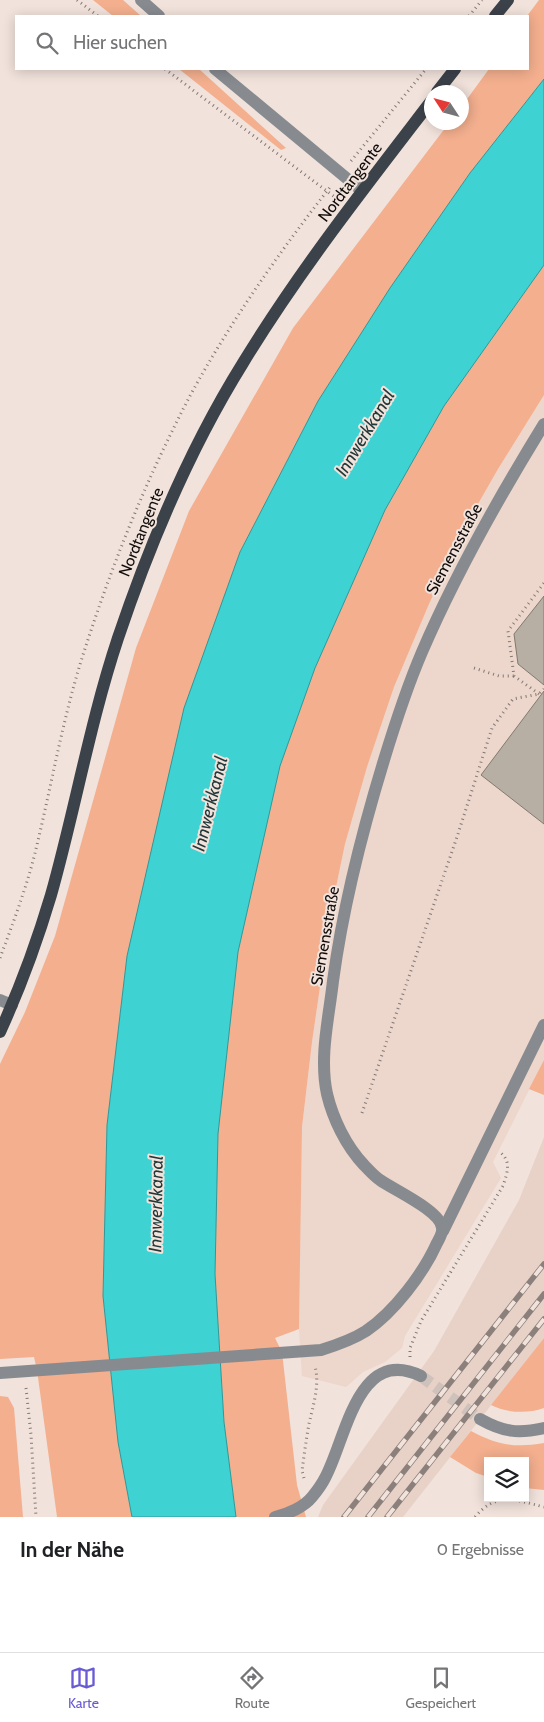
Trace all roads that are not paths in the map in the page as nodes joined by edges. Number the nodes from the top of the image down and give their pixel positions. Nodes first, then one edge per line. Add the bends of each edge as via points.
1 (141, 0) edge
2 (508, 0) edge
3 (158, 15) edge
4 (497, 15) edge
5 (216, 70) edge
6 (455, 70) edge
7 (443, 85) edge
8 (424, 110) edge
9 (362, 191) junction
10 (544, 424) edge
11 (0, 1000) edge
12 (12, 1005) junction
13 (544, 1025) edge
14 (0, 1032) edge
15 (443, 1231) junction
16 (0, 1373) edge
17 (416, 1373) tunnel mouth
18 (480, 1419) tunnel mouth
19 (544, 1428) edge
20 (275, 1517) edge

1 - 3 street
2 - 4 main road
5 - 9 street
6 - 7 main road
8 - 9 main road, Nordtangente
9 - 12 main road, Nordtangente via 302,272 242,363 202,437 157,534 118,639 51,895
10 - 15 street, Siemensstraße via 471,549 420,655 368,813 346,903 328,1019 324,1070 338,1127 362,1164 437,1218
11 - 12 street
12 - 14 main road, Nordtangente
13 - 15 street
15 - 16 street via 417,1276 390,1310 366,1331 328,1348
17 - 20 street via 392,1370 371,1380 353,1407 325,1478 311,1498 294,1510
18 - 19 street via 515,1432

